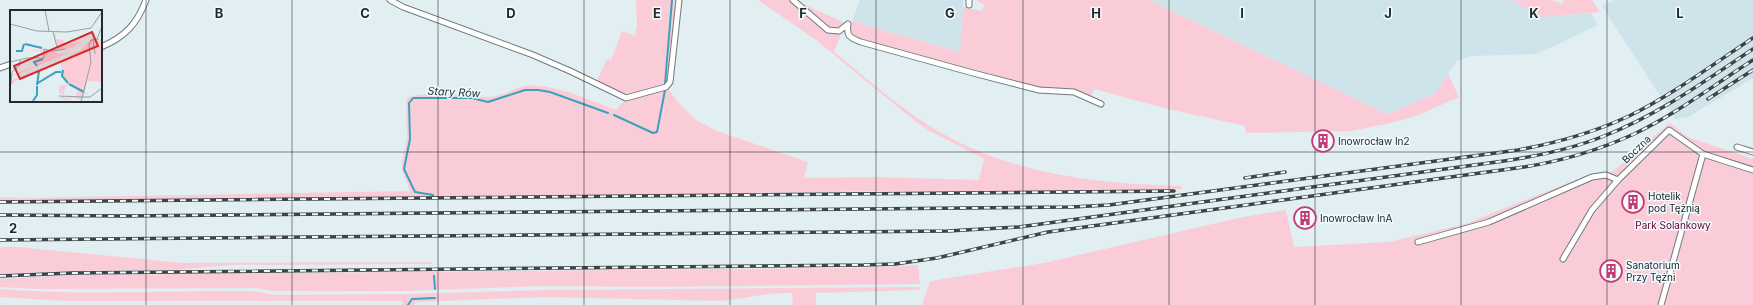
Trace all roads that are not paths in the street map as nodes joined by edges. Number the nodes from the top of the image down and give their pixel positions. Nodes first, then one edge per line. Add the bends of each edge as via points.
1 (146, 0) edge
2 (390, 0) edge
3 (679, 0) edge
4 (793, 0) edge
5 (102, 46) edge
6 (10, 64) edge
7 (0, 68) edge
8 (1101, 104) dead end
9 (1737, 147) dead end
10 (1753, 152) edge
11 (1703, 154) junction
12 (1753, 170) edge
13 (1618, 180) junction
14 (1418, 242) dead end
15 (1562, 258) dead end
16 (1661, 305) edge

1 - 5 street via 141,13 128,31 115,41
2 - 3 street via 564,68 626,98 666,87 670,82
4 - 8 street via 828,30 839,31 848,24 849,36 861,42 1039,90 1074,92
6 - 7 street
9 - 10 street
11 - 12 street, Boczna
11 - 13 street, Boczna via 1669,130
11 - 16 street
13 - 14 street via 1606,175 1592,177 1489,222
13 - 15 street, Boczna via 1592,210

